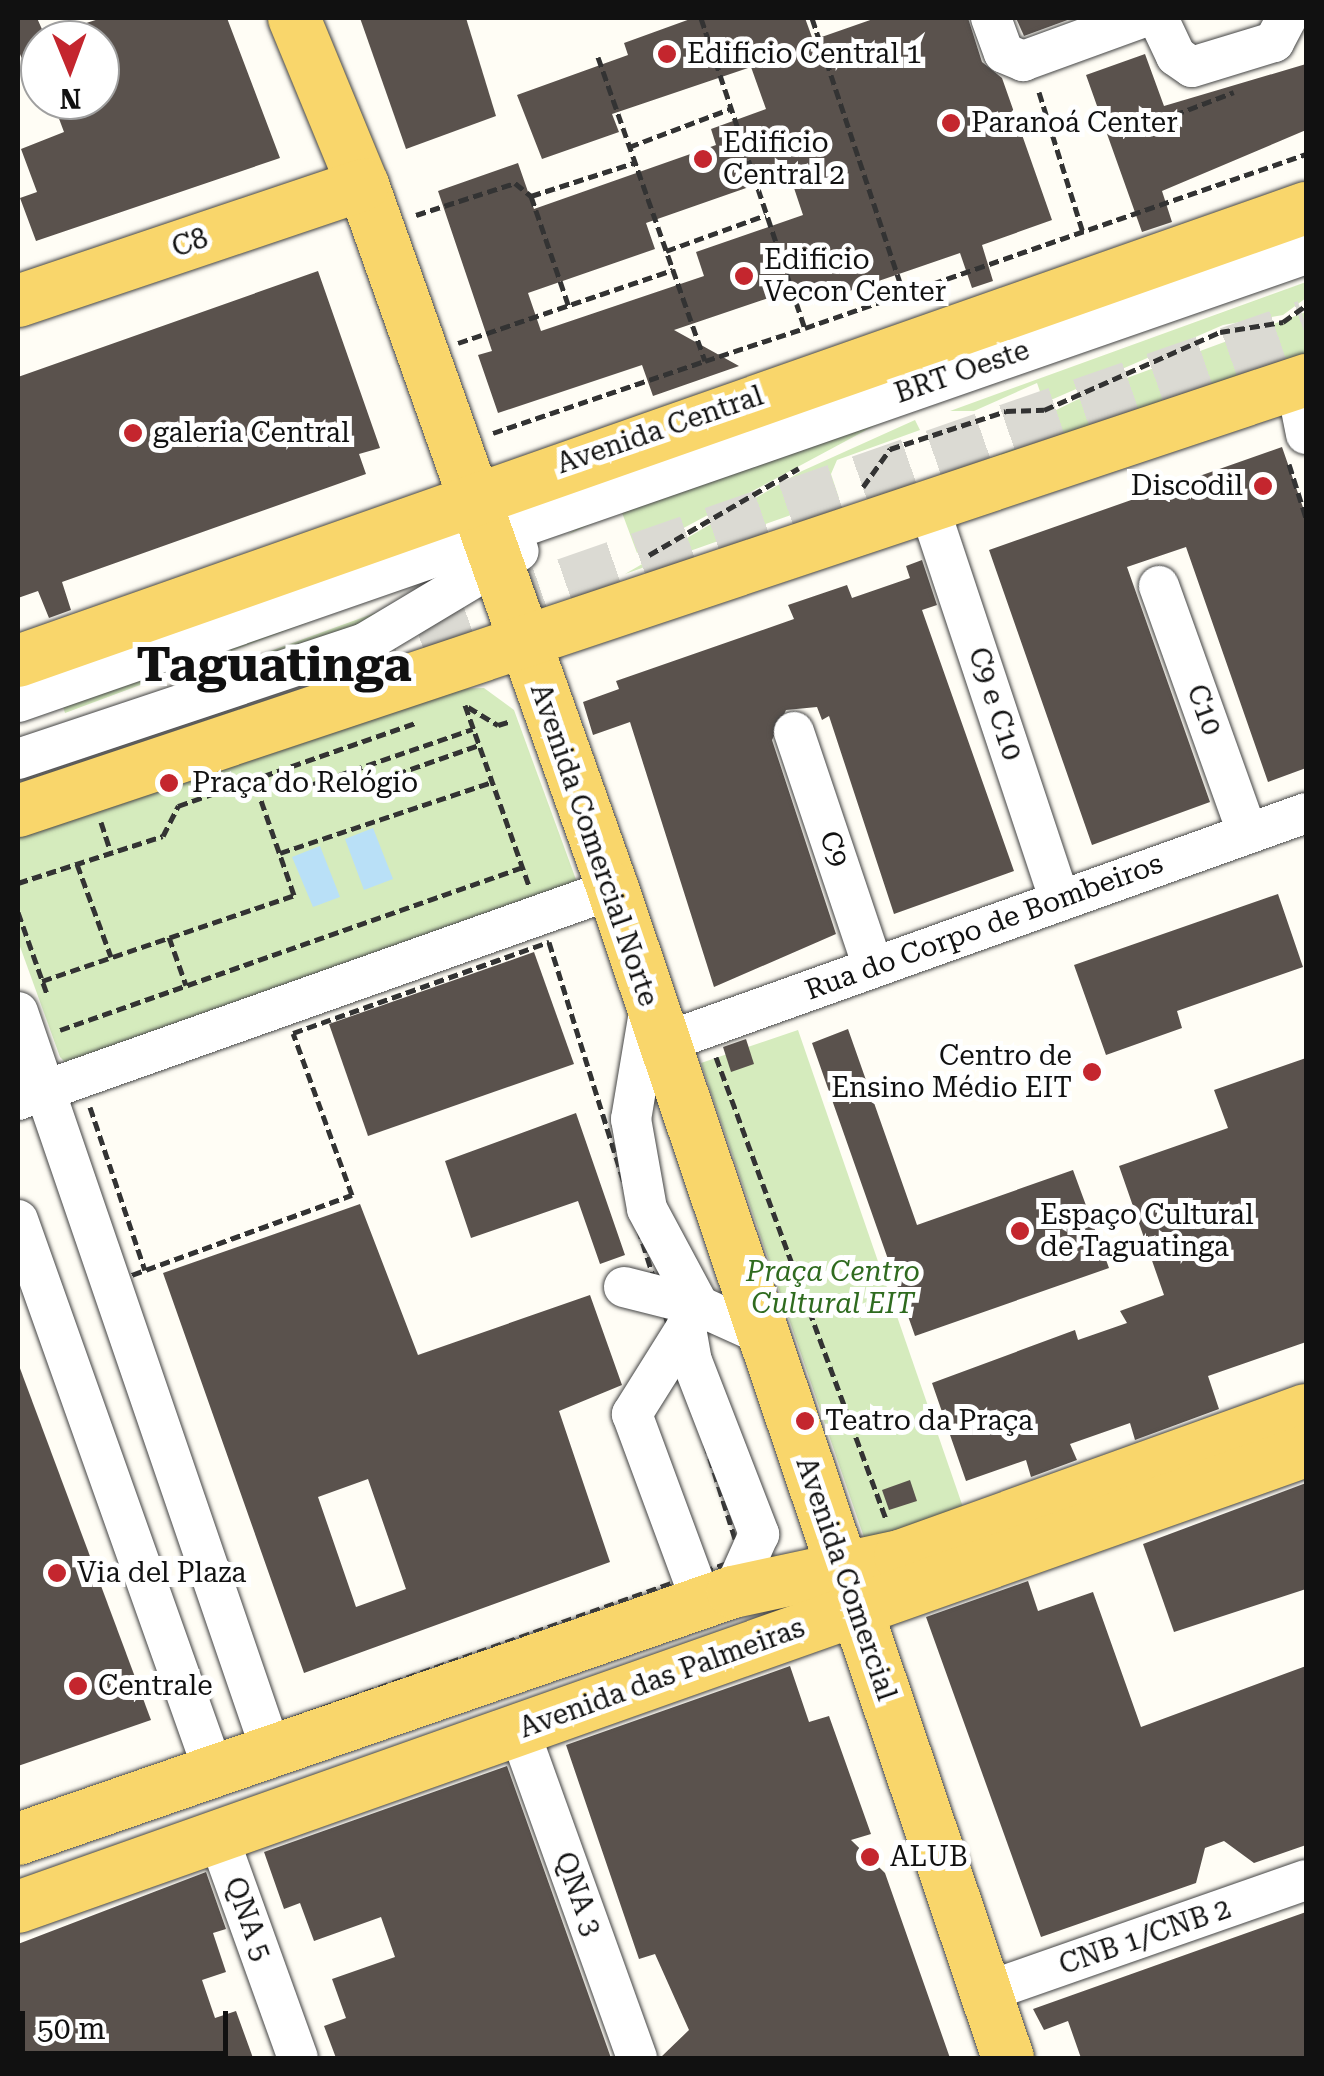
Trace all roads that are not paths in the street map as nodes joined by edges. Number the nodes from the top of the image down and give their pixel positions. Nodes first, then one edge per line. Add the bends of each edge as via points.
1 (294, 18) edge
2 (991, 18) edge
3 (1141, 18) edge
4 (1158, 18) edge
5 (1287, 18) edge
6 (363, 185) junction
7 (1306, 208) edge
8 (1306, 254) edge
9 (20, 295) edge
10 (1301, 382) edge
11 (1296, 445) edge
12 (929, 508) junction
13 (484, 527) junction
14 (1160, 586) dead end
15 (521, 634) junction
16 (18, 661) edge
17 (18, 702) edge
18 (794, 732) dead end
19 (18, 758) edge
20 (18, 811) edge
21 (1306, 813) edge
22 (1248, 834) junction
23 (612, 890) junction
24 (1060, 900) junction
25 (873, 967) junction
26 (18, 1012) edge
27 (673, 1025) junction
28 (31, 1095) edge
29 (18, 1220) edge
30 (638, 1291) road end
31 (685, 1327) junction
32 (762, 1334) junction
33 (139, 1365) junction
34 (76, 1386) junction
35 (1306, 1410) edge
36 (163, 1435) junction
37 (1306, 1450) edge
38 (100, 1452) junction
39 (850, 1587) junction
40 (709, 1590) junction
41 (581, 1643) junction
42 (604, 1699) junction
43 (519, 1730) junction
44 (270, 1748) junction
45 (213, 1769) junction
46 (218, 1836) junction
47 (18, 1839) edge
48 (1306, 1880) edge
49 (18, 1907) edge
50 (983, 1993) junction
51 (298, 2058) edge
52 (636, 2058) edge
53 (1008, 2058) edge

1 - 6 main road
2 - 3 street via 1004,52 1024,61
4 - 5 street via 1176,56 1192,67 1274,42
6 - 9 main road, C8
6 - 13 main road
7 - 13 main road, Avenida Central
8 - 13 street, BRT Oeste via 617,490
10 - 11 street
10 - 12 main road
12 - 15 main road
12 - 24 street, C9 e C10
13 - 15 main road
13 - 16 main road, Avenida Central
13 - 17 street, BRT Oeste
13 - 19 street, BRT Oeste via 365,643
14 - 22 street, C10
15 - 20 main road
15 - 23 main road, Avenida Comercial Norte
18 - 25 street, C9
21 - 22 street, Rua do Corpo de Bombeiros
22 - 24 street, Rua do Corpo de Bombeiros
23 - 27 main road, Avenida Comercial Norte
23 - 28 street
24 - 25 street, Rua do Corpo de Bombeiros
25 - 27 street, Rua do Corpo de Bombeiros
26 - 28 street
27 - 31 street via 631,1154
27 - 32 main road, Avenida Comercial
28 - 33 street via 129,1261
29 - 34 street
30 - 31 street
31 - 32 street
31 - 40 street via 632,1414
31 - 40 street via 759,1534
32 - 39 main road, Avenida Comercial
33 - 34 street via 101,1397
33 - 36 street
34 - 38 street
35 - 39 main road, Avenida das Palmeiras via 900,1556
36 - 38 street via 123,1436
36 - 44 street
37 - 39 main road, Avenida das Palmeiras
38 - 45 street
39 - 40 main road, Avenida das Palmeiras
39 - 42 main road, Avenida das Palmeiras
39 - 50 main road, Avenida Comercial
40 - 41 main road, Avenida das Palmeiras
41 - 42 main road via 605,1668
41 - 44 main road, Avenida das Palmeiras
42 - 43 main road, Avenida das Palmeiras
43 - 46 main road, Avenida das Palmeiras
43 - 52 street, QNA 3
44 - 45 main road, Avenida das Palmeiras
45 - 47 main road, Avenida das Palmeiras
46 - 49 main road, Avenida das Palmeiras
46 - 51 street, QNA 5
48 - 50 street, CNB 1/CNB 2
50 - 53 main road, Avenida Comercial

